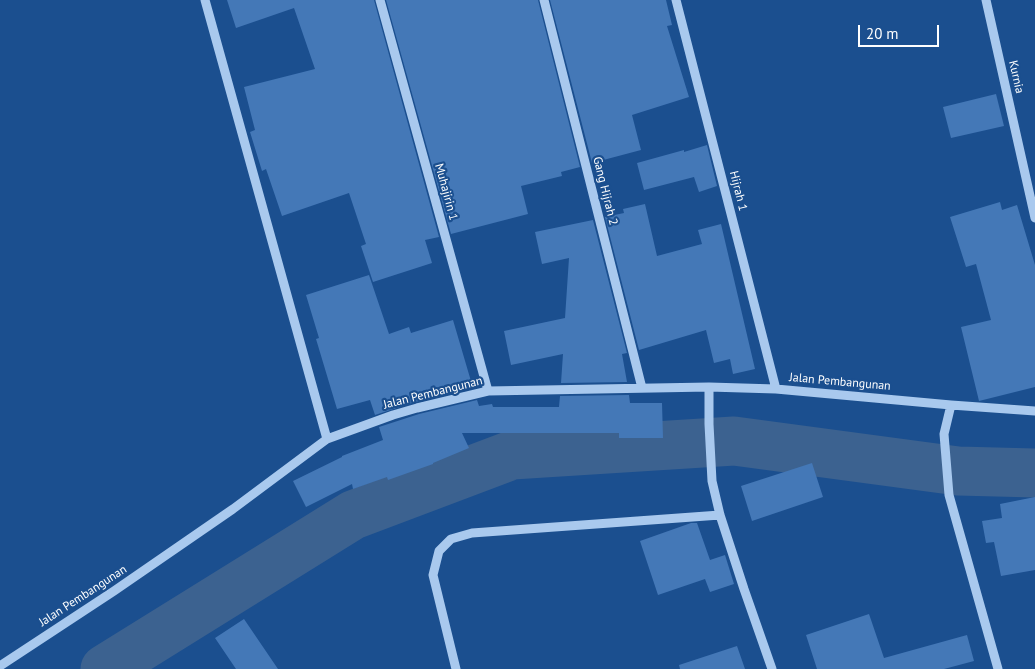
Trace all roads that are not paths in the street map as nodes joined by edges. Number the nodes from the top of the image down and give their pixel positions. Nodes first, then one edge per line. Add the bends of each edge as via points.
1 (205, 0) edge
2 (380, 0) edge
3 (544, 0) edge
4 (676, 0) edge
5 (986, 0) edge
6 (1035, 218) edge
7 (709, 387) junction
8 (642, 388) junction
9 (776, 389) junction
10 (488, 392) junction
11 (951, 405) junction
12 (1035, 411) edge
13 (327, 439) junction
14 (720, 515) junction
15 (0, 666) edge
16 (456, 669) edge
17 (772, 669) edge
18 (998, 669) edge

1 - 13 street
2 - 10 street, Muhajirin 1
3 - 8 street, Gang Hijrah 2
4 - 9 street, Hijrah 1
5 - 6 street, Kurnia
7 - 8 street, Jalan Pembangunan
7 - 9 street, Jalan Pembangunan
7 - 14 street via 712,481
8 - 10 street, Jalan Pembangunan
9 - 11 street, Jalan Pembangunan
10 - 13 street, Jalan Pembangunan via 393,415
11 - 12 street, Jalan Pembangunan
11 - 18 street via 944,434 949,495
13 - 15 street, Jalan Pembangunan via 225,514
14 - 16 street via 472,533 451,539 439,551 433,575
14 - 17 street

